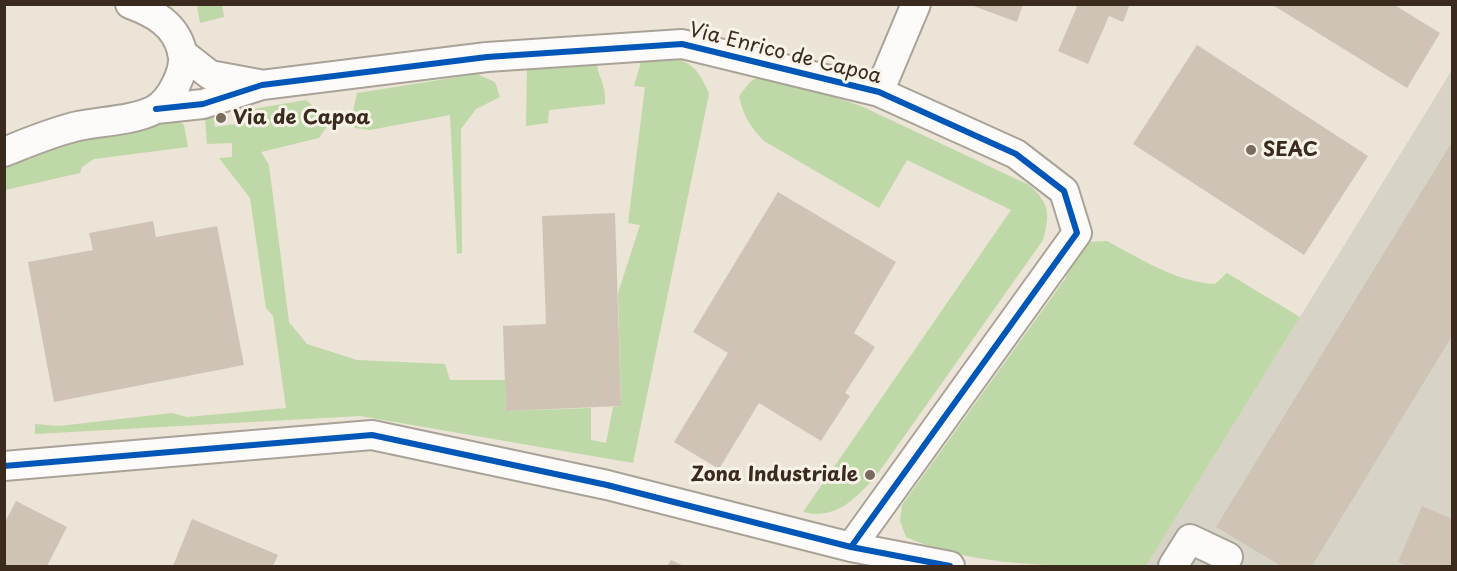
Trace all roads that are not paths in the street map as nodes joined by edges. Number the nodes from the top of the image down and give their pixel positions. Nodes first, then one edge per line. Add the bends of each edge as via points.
1 (130, 4) edge
2 (916, 4) edge
3 (182, 53) junction
4 (262, 85) junction
5 (879, 92) junction
6 (156, 109) junction
7 (4, 152) edge
8 (4, 466) edge
9 (851, 547) junction
10 (1228, 557) dead end
11 (945, 566) edge
12 (1173, 567) edge

1 - 3 street via 166,22
2 - 5 street
3 - 4 street, Via Enrico de Capoa via 210,75
3 - 6 street via 182,66 173,87
4 - 5 street, Via Enrico de Capoa via 487,57 682,44
4 - 6 street, Via Enrico de Capoa via 203,104
5 - 9 street, Via Enrico de Capoa via 1016,154 1064,191 1077,233
6 - 7 street, Via Enrico de Capoa via 76,126
8 - 9 street via 372,435 607,484
9 - 11 street
10 - 12 street via 1190,539

